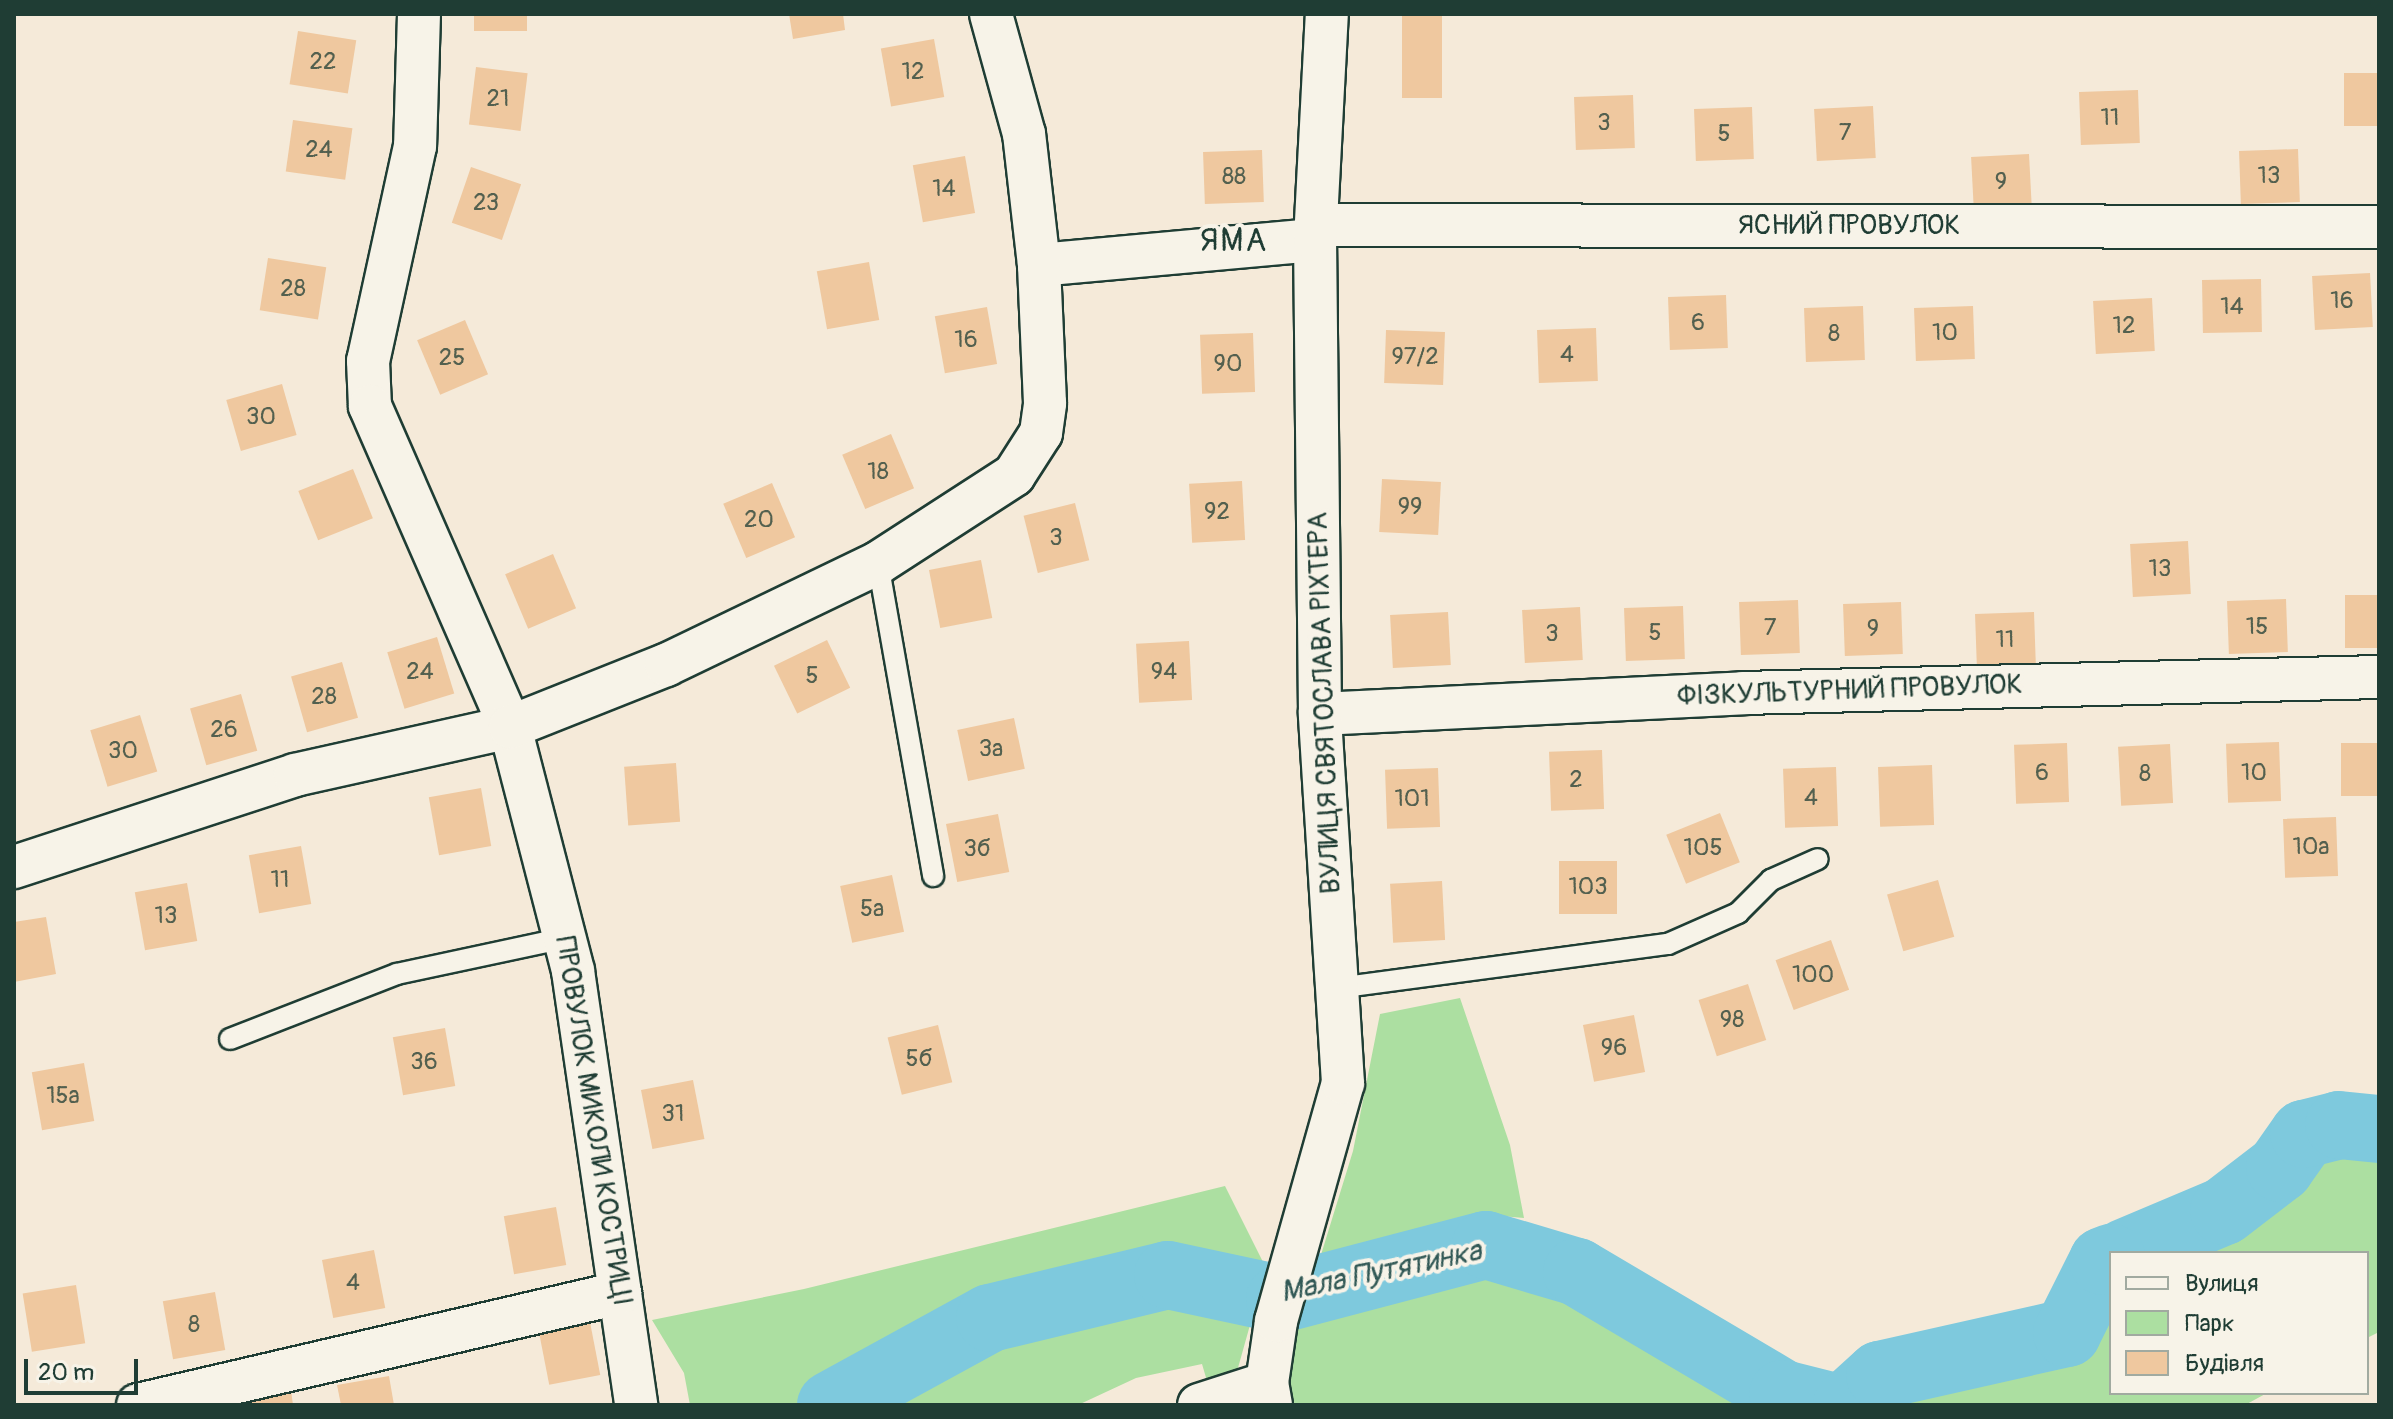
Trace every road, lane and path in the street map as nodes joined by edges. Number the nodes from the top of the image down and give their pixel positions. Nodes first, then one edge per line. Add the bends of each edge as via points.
1 (419, 14) edge
2 (991, 14) edge
3 (1327, 14) edge
4 (2379, 227) edge
5 (1317, 233) junction
6 (1039, 265) junction
7 (878, 563) junction
8 (2379, 677) edge
9 (1320, 714) junction
10 (510, 727) junction
11 (1818, 859) dead end
12 (14, 867) edge
13 (933, 876) dead end
14 (565, 938) junction
15 (1337, 988) junction
16 (230, 1039) dead end
17 (620, 1293) junction
18 (1269, 1394) edge
19 (138, 1405) edge
20 (636, 1405) edge
21 (1199, 1405) edge

1 - 10 street, ПРОВУЛОК МИКОЛИ КОСТРИЦІ via 415,146 368,361 370,406
2 - 6 street via 1024,134
3 - 5 street, ВУЛИЦЯ СВЯТОСЛАВА РІХТЕРА
4 - 5 street, ЯСНИЙ ПРОВУЛОК
5 - 6 street, ЯСНИЙ ПРОВУЛОК
5 - 9 street, ВУЛИЦЯ СВЯТОСЛАВА РІХТЕРА
6 - 7 street via 1045,403 1031,455 1014,475
7 - 10 street via 666,665
7 - 13 lane
8 - 9 street, ФІЗКУЛЬТУРНИЙ ПРОВУЛОК via 1743,693
9 - 15 street, ВУЛИЦЯ СВЯТОСЛАВА РІХТЕРА
10 - 12 street via 295,775
10 - 14 street, ПРОВУЛОК МИКОЛИ КОСТРИЦІ
11 - 15 lane via 1771,880 1738,913 1668,944
14 - 16 lane via 397,974
14 - 17 street, ПРОВУЛОК МИКОЛИ КОСТРИЦІ
15 - 18 street, ВУЛИЦЯ СВЯТОСЛАВА РІХТЕРА via 1343,1083 1284,1293
17 - 19 street
17 - 20 street, ПРОВУЛОК МИКОЛИ КОСТРИЦІ
18 - 21 street

